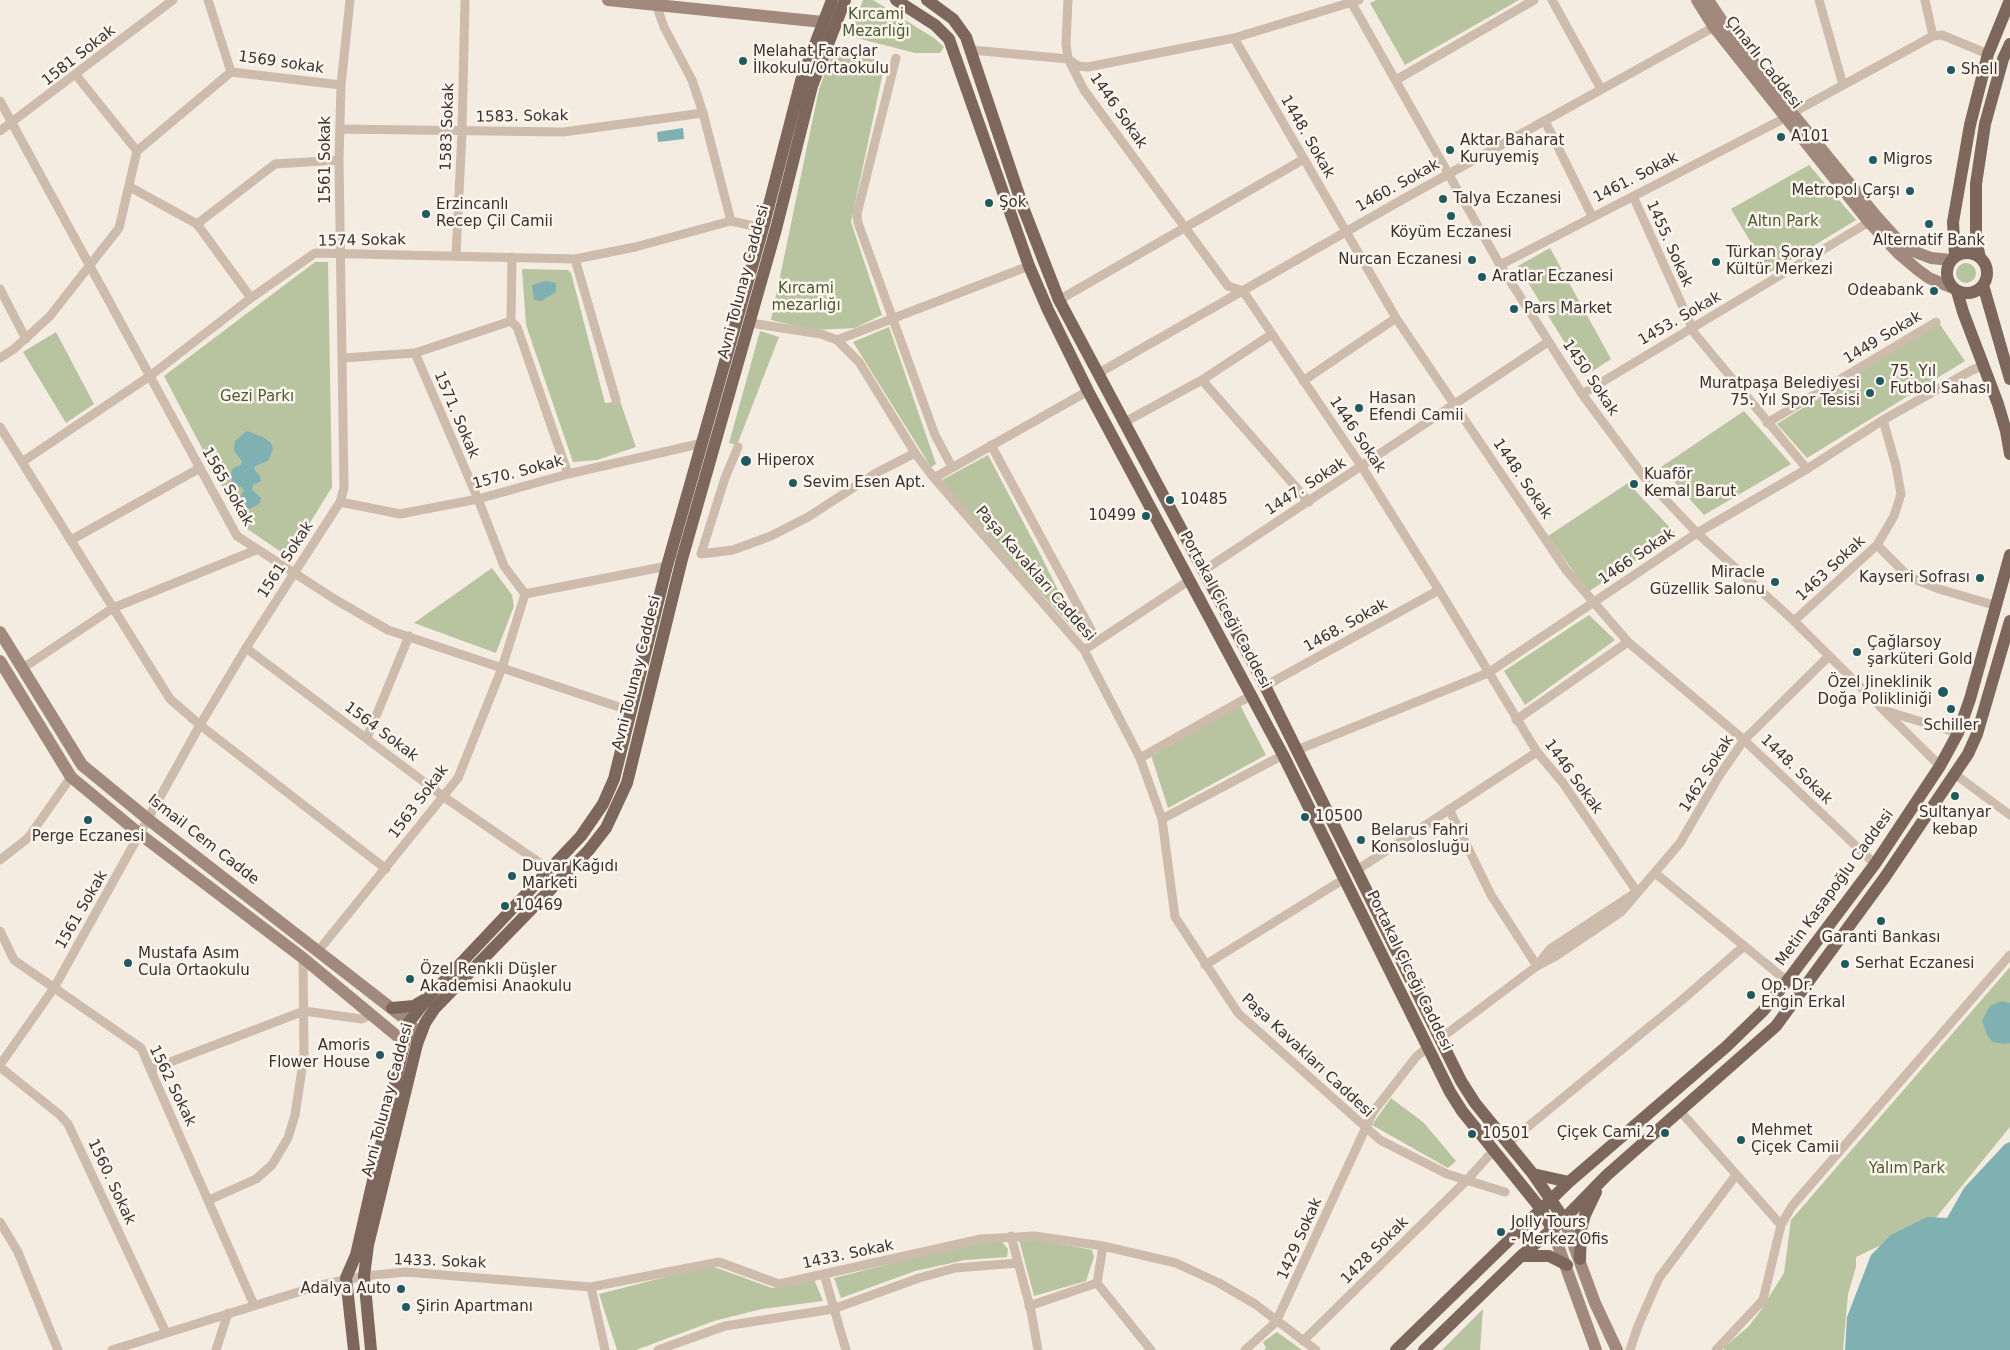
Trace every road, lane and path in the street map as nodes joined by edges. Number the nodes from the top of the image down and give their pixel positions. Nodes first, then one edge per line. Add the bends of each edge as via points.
1 (173, 0) edge
2 (208, 0) edge
3 (350, 0) edge
4 (464, 0) edge
5 (608, 0) edge
6 (832, 0) edge
7 (845, 0) edge
8 (896, 0) edge
9 (927, 0) edge
10 (1068, 0) edge
11 (1534, 0) edge
12 (1552, 0) edge
13 (1698, 0) edge
14 (1708, 0) edge
15 (1819, 0) edge
16 (1925, 0) edge
17 (2010, 0) edge
18 (623, 1) edge
19 (1354, 1) edge
20 (657, 7) junction
21 (823, 22) junction
22 (1714, 27) junction
23 (1933, 36) junction
24 (1234, 38) junction
25 (2010, 44) edge
26 (972, 50) junction
27 (1988, 54) junction
28 (896, 58) dead end
29 (1068, 59) junction
30 (231, 72) junction
31 (76, 75) junction
32 (1396, 80) junction
33 (341, 85) junction
34 (1843, 85) junction
35 (1601, 89) junction
36 (0, 101) edge
37 (703, 113) junction
38 (1788, 115) junction
39 (1544, 121) junction
40 (13, 123) junction
41 (340, 129) junction
42 (0, 132) edge
43 (462, 132) junction
44 (137, 151) junction
45 (1304, 159) junction
46 (339, 160) junction
47 (1448, 174) junction
48 (130, 187) junction
49 (1633, 196) junction
50 (1592, 216) junction
51 (1872, 219) junction
52 (732, 221) junction
53 (198, 224) junction
54 (1186, 227) junction
55 (763, 228) junction
56 (1345, 232) junction
57 (342, 253) junction
58 (456, 255) junction
59 (512, 257) junction
60 (1953, 258) junction
61 (1980, 258) junction
62 (575, 259) junction
63 (91, 265) junction
64 (1500, 265) junction
65 (1029, 266) junction
66 (1983, 284) junction
67 (0, 289) edge
68 (1955, 289) junction
69 (1243, 291) junction
70 (252, 298) junction
71 (1059, 300) junction
72 (1396, 318) junction
73 (892, 319) junction
74 (511, 321) junction
75 (1936, 322) dead end
76 (750, 323) junction
77 (1691, 326) junction
78 (1272, 334) junction
79 (26, 339) junction
80 (837, 340) junction
81 (1548, 342) junction
82 (415, 353) junction
83 (2007, 353) edge
84 (0, 358) edge
85 (343, 358) junction
86 (1983, 366) junction
87 (1097, 374) junction
88 (150, 376) junction
89 (2010, 379) edge
90 (1202, 380) junction
91 (1304, 380) junction
92 (1088, 391) junction
93 (1582, 394) junction
94 (616, 400) dead end
95 (1455, 404) junction
96 (1883, 420) junction
97 (1123, 423) junction
98 (1767, 423) junction
99 (0, 427) edge
100 (703, 443) junction
101 (991, 445) junction
102 (738, 448) dead end
103 (915, 453) junction
104 (2010, 454) edge
105 (22, 462) junction
106 (952, 467) junction
107 (1362, 467) junction
108 (200, 468) junction
109 (1807, 469) junction
110 (568, 474) junction
111 (934, 478) junction
112 (478, 499) junction
113 (340, 502) junction
114 (1309, 502) junction
115 (1697, 533) junction
116 (71, 540) junction
117 (1877, 545) junction
118 (256, 550) junction
119 (2010, 555) edge
120 (667, 566) junction
121 (1203, 571) junction
122 (294, 572) junction
123 (1190, 580) junction
124 (1439, 590) junction
125 (526, 594) junction
126 (1593, 603) junction
127 (1997, 606) junction
128 (113, 608) junction
129 (1794, 621) junction
130 (2010, 622) edge
131 (0, 632) edge
132 (409, 636) junction
133 (1097, 641) junction
134 (1628, 642) junction
135 (246, 648) junction
136 (1084, 650) junction
137 (1829, 656) junction
138 (0, 661) edge
139 (23, 668) junction
140 (502, 668) junction
141 (1488, 673) junction
142 (4, 678) edge
143 (1265, 686) junction
144 (1252, 695) junction
145 (631, 711) junction
146 (1886, 711) junction
147 (1516, 720) junction
148 (200, 725) junction
149 (1958, 733) junction
150 (367, 738) junction
151 (1744, 740) junction
152 (1297, 750) junction
153 (1536, 752) junction
154 (1284, 755) junction
155 (1140, 758) junction
156 (1940, 766) junction
157 (1956, 775) junction
158 (71, 776) junction
159 (444, 797) junction
160 (1449, 809) junction
161 (2010, 815) edge
162 (1162, 819) junction
163 (149, 820) junction
164 (141, 835) junction
165 (0, 860) edge
166 (1875, 864) junction
167 (386, 869) junction
168 (550, 870) junction
169 (1357, 870) junction
170 (1655, 873) junction
171 (1344, 879) junction
172 (1637, 892) junction
173 (0, 931) edge
174 (1744, 946) junction
175 (319, 950) junction
176 (2010, 955) edge
177 (303, 958) junction
178 (1205, 965) junction
179 (1537, 966) junction
180 (1787, 981) junction
181 (54, 988) junction
182 (426, 998) junction
183 (392, 1008) junction
184 (304, 1011) junction
185 (371, 1015) junction
186 (409, 1022) junction
187 (1441, 1038) junction
188 (403, 1041) junction
189 (417, 1044) junction
190 (1428, 1046) junction
191 (0, 1066) edge
192 (152, 1069) junction
193 (1680, 1111) junction
194 (1364, 1128) junction
195 (1508, 1143) junction
196 (1494, 1150) junction
197 (1533, 1174) junction
198 (1607, 1174) junction
199 (1736, 1175) junction
200 (1466, 1181) junction
201 (1569, 1182) junction
202 (1523, 1186) junction
203 (1505, 1192) dead end
204 (209, 1200) junction
205 (1551, 1200) junction
206 (1539, 1210) junction
207 (1564, 1219) junction
208 (0, 1222) edge
209 (1781, 1225) junction
210 (1522, 1226) junction
211 (1552, 1229) junction
212 (1011, 1236) junction
213 (1103, 1246) junction
214 (1521, 1256) junction
215 (1580, 1259) junction
216 (1018, 1263) junction
217 (1567, 1265) junction
218 (824, 1274) junction
219 (364, 1276) junction
220 (346, 1278) junction
221 (1098, 1284) junction
222 (590, 1287) junction
223 (254, 1305) junction
224 (1029, 1306) junction
225 (833, 1309) junction
226 (228, 1313) junction
227 (1276, 1322) junction
228 (166, 1333) junction
229 (1303, 1341) junction
230 (1406, 1344) edge
231 (1425, 1349) edge
232 (58, 1350) edge
233 (112, 1350) edge
234 (216, 1350) edge
235 (354, 1350) edge
236 (372, 1350) edge
237 (605, 1350) edge
238 (658, 1350) edge
239 (846, 1350) edge
240 (1038, 1350) edge
241 (1151, 1350) edge
242 (1245, 1350) edge
243 (1316, 1350) edge
244 (1396, 1350) edge
245 (1596, 1350) edge
246 (1616, 1350) edge
247 (1630, 1350) edge
248 (1716, 1350) edge

1 - 31 street, 1581 Sokak
2 - 30 street, 1569 sokak
3 - 33 street, 1561 Sokak
4 - 43 street, 1583 Sokak
5 - 18 main road
6 - 21 main road, Avni Tolunay Caddesi
7 - 76 main road, Avni Tolunay Caddesi via 812,86
8 - 65 main road, Portakal Çiceği Caddesi via 935,25 950,39
9 - 26 main road, Portakal Çiceği Caddesi via 953,19
10 - 29 street, 1446 Sokak
11 - 32 street
12 - 35 street
13 - 22 main road, Çınarlı Caddesi
14 - 38 main road, Çınarlı Caddesi
15 - 34 street
16 - 23 street
17 - 27 main road
18 - 20 main road
19 - 24 street
19 - 32 street, 1450 Sokak
20 - 21 main road
20 - 37 street via 692,80
21 - 55 main road, Avni Tolunay Caddesi via 801,81
22 - 35 street, 1460. Sokak
22 - 38 main road, Çınarlı Caddesi
23 - 27 street via 1942,34
23 - 34 street, 1461. Sokak
24 - 29 street via 1088,68
24 - 45 street, 1448. Sokak
25 - 61 main road via 1985,124 1976,184 1976,239
26 - 29 street
26 - 71 main road, Portakal Çiceği Caddesi via 1024,210
27 - 60 main road via 1970,125 1953,222
28 - 73 street via 858,214 858,224
29 - 54 street, 1446 Sokak via 1098,112
30 - 33 street, 1569 sokak
30 - 44 street
31 - 40 street, 1581 Sokak
31 - 44 street
32 - 47 street, 1450 Sokak
33 - 41 street, 1561 Sokak
34 - 38 street, 1461. Sokak
35 - 39 street, 1460. Sokak
36 - 40 street, 1565 Sokak
37 - 43 street, 1583. Sokak via 563,132
37 - 52 street
38 - 49 street, 1461. Sokak
38 - 51 main road, Çınarlı Caddesi
39 - 47 street, 1460. Sokak
39 - 50 street
40 - 42 street, 1581 Sokak
40 - 63 street, 1565 Sokak
41 - 43 street, 1583. Sokak
41 - 46 street, 1561 Sokak
43 - 58 street, 1583 Sokak
44 - 48 street
45 - 54 street
45 - 56 street, 1448. Sokak
46 - 53 street via 276,164
46 - 57 street, 1561 Sokak
47 - 56 street, 1460. Sokak
47 - 64 street, 1450 Sokak
48 - 53 street
48 - 63 street via 119,228
49 - 50 street, 1461. Sokak
49 - 77 street, 1455. Sokak
50 - 64 street, 1461. Sokak
51 - 60 main road, Çınarlı Caddesi via 1905,248 1931,258
51 - 68 main road, Çınarlı Caddesi via 1899,254 1930,278
51 - 77 street, 1453. Sokak via 1708,319
52 - 55 street, 1574 Sokak
52 - 62 street, 1574 Sokak
53 - 70 street
54 - 69 street, 1446 Sokak via 1228,286
54 - 71 street
55 - 100 main road, Avni Tolunay Caddesi
56 - 69 street, 1460. Sokak
56 - 72 street, 1448. Sokak
57 - 58 street, 1574 Sokak
57 - 70 street, 1574 Sokak via 315,254
57 - 85 street, 1561 Sokak
58 - 59 street, 1574 Sokak
59 - 62 street, 1574 Sokak
59 - 74 street
60 - 61 main road via 1970,253
60 - 68 main road via 1946,274
61 - 66 main road via 1986,268
62 - 94 street
63 - 79 street via 50,316
63 - 88 street, 1565 Sokak
64 - 81 street, 1450 Sokak
65 - 73 street
65 - 92 main road, Portakal Çiceği Caddesi
66 - 68 main road via 1971,292
66 - 83 main road
67 - 79 street
68 - 86 main road
69 - 78 street, 1446 Sokak
69 - 87 street, 1460. Sokak
70 - 88 street, 1574 Sokak
71 - 87 main road, Portakal Çiceği Caddesi
72 - 91 street
72 - 95 street, 1448. Sokak
73 - 80 street
73 - 106 street via 935,435
74 - 82 street
74 - 110 street via 517,327
75 - 98 street, 1449 Sokak
76 - 80 street, Paşa Kavakları Caddesi via 821,334
76 - 189 main road, Avni Tolunay Caddesi via 682,559 627,783 615,809 606,828 588,851 435,1008
77 - 93 street, 1453. Sokak
77 - 98 street, 1455. Sokak
78 - 90 street
78 - 91 street, 1446 Sokak
79 - 84 street
80 - 103 street, Paşa Kavakları Caddesi via 858,362
81 - 93 street, 1450 Sokak
81 - 95 street, 1447. Sokak
82 - 85 street
82 - 112 street, 1571. Sokak
83 - 89 main road
85 - 113 street, 1561 Sokak via 344,488
86 - 96 street, 1466 Sokak
86 - 104 main road via 2001,413
87 - 97 main road, Portakal Çiceği Caddesi
88 - 105 street, 1574 Sokak
88 - 108 street, 1565 Sokak
90 - 97 street
90 - 114 street
91 - 107 street, 1446 Sokak
92 - 101 street
92 - 123 main road, Portakal Çiceği Caddesi
93 - 115 street, 1450 Sokak via 1645,478
95 - 107 street, 1447. Sokak
95 - 126 street, 1448. Sokak via 1566,570
96 - 109 street, 1466 Sokak
96 - 117 street, 1463 Sokak via 1901,494 1894,516
97 - 121 main road, Portakal Çiceği Caddesi
98 - 109 street, 1455. Sokak
99 - 105 street
100 - 110 street, 1570. Sokak
100 - 120 main road, Avni Tolunay Caddesi
101 - 106 street
101 - 133 street
102 - 103 street via 701,554 733,550 772,536
103 - 111 street, Paşa Kavakları Caddesi
105 - 116 street
106 - 111 street
107 - 114 street, 1447. Sokak
107 - 124 street, 1446 Sokak
108 - 116 street
108 - 118 street, 1565 Sokak via 237,536
109 - 115 street, 1466 Sokak
110 - 112 street, 1570. Sokak
111 - 136 street, Paşa Kavakları Caddesi
112 - 113 street, 1570. Sokak via 400,514
112 - 125 street, 1571. Sokak via 504,566
113 - 122 street, 1561 Sokak
114 - 121 street, 1447. Sokak
115 - 126 street, 1466 Sokak
115 - 129 street, 1450 Sokak
116 - 128 street
117 - 127 street via 1909,577
117 - 129 street, 1463 Sokak
118 - 122 street, 1565 Sokak
118 - 128 street
119 - 127 main road, Metin Kasapoğlu Caddesi
120 - 125 street
120 - 145 main road, Avni Tolunay Caddesi
121 - 143 main road, Portakal Çiceği Caddesi
122 - 132 street, 1565 Sokak via 388,630
122 - 135 street, 1561 Sokak
123 - 133 street
123 - 144 main road, Portakal Çiceği Caddesi
124 - 141 street, 1446 Sokak
124 - 143 street, 1468. Sokak
125 - 140 street, 1563 Sokak
126 - 134 street, 1448. Sokak
126 - 141 street, 1466 Sokak
127 - 149 main road, Metin Kasapoğlu Caddesi
128 - 139 street
128 - 148 street via 170,698
129 - 137 street, 1450 Sokak
130 - 157 main road via 1976,734
131 - 139 main road, Ismail Cem Cadde
132 - 140 street, 1565 Sokak
132 - 150 street
133 - 136 street
134 - 147 street
134 - 151 street, 1448. Sokak
135 - 148 street, 1561 Sokak
135 - 150 street, 1564 Sokak
136 - 155 street, Paşa Kavakları Caddesi
137 - 146 street, 1450 Sokak
137 - 151 street, 1462 Sokak
138 - 142 main road
139 - 163 main road, Ismail Cem Cadde via 82,765
140 - 145 street, 1565 Sokak
140 - 159 street, 1563 Sokak via 458,778
141 - 147 street, 1446 Sokak
141 - 152 street, 1466 Sokak
142 - 158 main road
143 - 152 main road, Portakal Çiceği Caddesi
144 - 154 main road, Portakal Çiceği Caddesi
144 - 155 street
145 - 168 main road, Avni Tolunay Caddesi via 614,779 603,804 581,836
146 - 149 street, 1450 Sokak
146 - 156 street, 1450 Sokak via 1904,733
147 - 153 street, 1446 Sokak
148 - 163 street, 1561 Sokak
148 - 167 street
149 - 156 main road, Metin Kasapoğlu Caddesi
150 - 159 street, 1564 Sokak
151 - 166 street, 1448. Sokak
151 - 170 street, 1462 Sokak via 1680,843
152 - 169 main road, Portakal Çiceği Caddesi
153 - 160 street
153 - 172 street, 1446 Sokak via 1563,783
154 - 162 street
154 - 171 main road, Portakal Çiceği Caddesi
155 - 162 street, Paşa Kavakları Caddesi
156 - 166 main road, Metin Kasapoğlu Caddesi
157 - 161 street
157 - 193 main road via 1776,1026
158 - 164 main road
158 - 165 street via 28,838
159 - 167 street, 1563 Sokak
159 - 168 street, 1564 Sokak
160 - 169 street
160 - 179 street via 1491,895
162 - 178 street, Paşa Kavakları Caddesi via 1175,917
163 - 164 street, 1561 Sokak
163 - 175 main road, Ismail Cem Cadde
164 - 177 main road
164 - 181 street, 1561 Sokak
166 - 180 main road, Metin Kasapoğlu Caddesi
167 - 175 street, 1563 Sokak
168 - 182 main road, Avni Tolunay Caddesi
169 - 187 main road, Portakal Çiceği Caddesi
170 - 172 street, 1462 Sokak
170 - 174 street
171 - 178 street
171 - 190 main road, Portakal Çiceği Caddesi
172 - 179 street, 1462 Sokak via 1550,949
173 - 181 street, 1562 Sokak via 14,960
174 - 180 street
174 - 195 street
175 - 183 main road, Ismail Cem Cadde
176 - 209 street via 1792,1206
177 - 184 street
177 - 185 main road
178 - 194 street, Paşa Kavakları Caddesi via 1238,1013
179 - 187 street, 1462 Sokak
180 - 201 main road, Metin Kasapoğlu Caddesi via 1763,1011 1727,1046
181 - 191 street, 1561 Sokak
181 - 192 street, 1562 Sokak via 142,1048
182 - 183 main road via 414,1006
182 - 186 main road, Avni Tolunay Caddesi
183 - 186 main road, Ismail Cem Cadde
184 - 185 street via 362,1019
184 - 192 street
184 - 204 street via 304,1056 288,1138 272,1164 256,1178
185 - 188 main road
186 - 188 main road, Avni Tolunay Caddesi
186 - 189 main road via 416,1032
187 - 195 main road, Portakal Çiceği Caddesi via 1475,1103
188 - 220 main road, Avni Tolunay Caddesi via 356,1255
189 - 219 main road, Avni Tolunay Caddesi via 368,1245
190 - 194 street, 1429 Sokak via 1373,1112
190 - 196 main road, Portakal Çiceği Caddesi via 1454,1098
191 - 228 street, 1560. Sokak via 68,1124
192 - 204 street, 1562 Sokak
193 - 198 main road
193 - 199 street
194 - 200 street, Paşa Kavakları Caddesi via 1380,1140
194 - 227 street, 1429 Sokak
195 - 197 main road, Portakal Çiceği Caddesi
196 - 200 street, 1428 Sokak
196 - 202 main road, Portakal Çiceği Caddesi
197 - 201 main road
197 - 205 main road, Portakal Çiceği Caddesi
198 - 207 main road
198 - 215 main road via 1585,1215
199 - 209 street
199 - 247 street via 1659,1278
200 - 203 street, Paşa Kavakları Caddesi
200 - 229 street, 1428 Sokak
201 - 205 main road, Metin Kasapoğlu Caddesi
202 - 206 main road, Portakal Çiceği Caddesi
202 - 210 main road via 1528,1202
204 - 223 street, 1562 Sokak
205 - 206 main road, Metin Kasapoğlu Caddesi
205 - 207 main road, Portakal Çiceği Caddesi
206 - 210 main road, Metin Kasapoğlu Caddesi
206 - 211 main road, Portakal Çiceği Caddesi
207 - 211 main road
207 - 215 main road
208 - 232 street via 18,1252
209 - 248 street via 1763,1300
210 - 230 main road, Metin Kasapoğlu Caddesi
211 - 214 main road
211 - 217 main road
212 - 213 street, 1433. Sokak via 1058,1238
212 - 216 street
212 - 218 street, 1433. Sokak via 981,1239
213 - 221 street
213 - 227 street, 1433. Sokak via 1176,1263 1255,1304
214 - 217 main road via 1549,1256
214 - 231 main road
215 - 246 main road
216 - 224 street
216 - 225 street via 955,1268
217 - 245 main road
218 - 222 street, 1433. Sokak via 779,1284 718,1262
218 - 225 street
219 - 220 street
219 - 222 street, 1433. Sokak via 406,1272
219 - 236 main road, Avni Tolunay Caddesi
220 - 223 street
220 - 235 main road
221 - 224 street
221 - 241 street
222 - 237 street
223 - 226 street
224 - 240 street
225 - 238 street via 725,1326
225 - 239 street
226 - 228 street
226 - 234 street
227 - 229 street, 1433. Sokak
227 - 242 street, 1429 Sokak
228 - 233 street
229 - 243 street, 1433. Sokak
230 - 244 main road, Metin Kasapoğlu Caddesi

